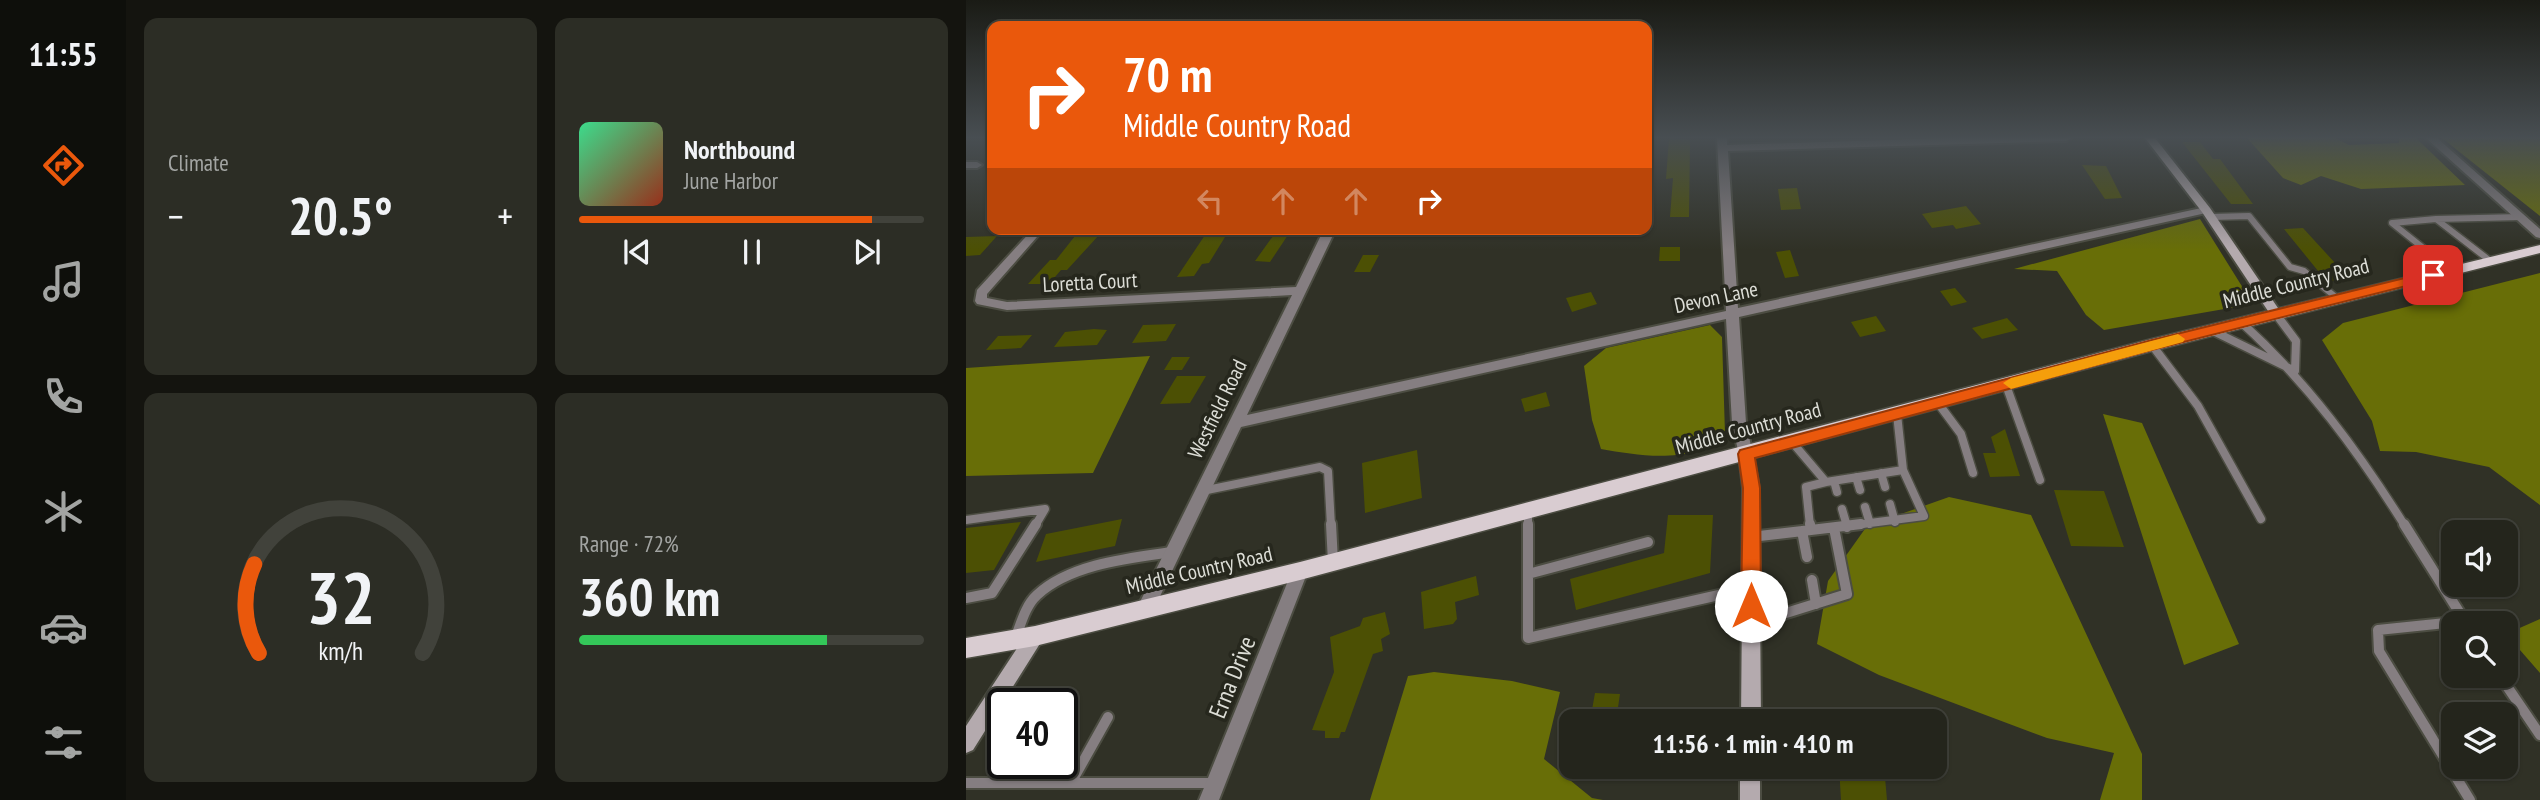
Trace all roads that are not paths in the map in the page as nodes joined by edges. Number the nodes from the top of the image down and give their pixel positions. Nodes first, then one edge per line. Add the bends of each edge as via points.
1 (1724, 175) edge
2 (2178, 175) edge
3 (2474, 175) edge
4 (2208, 214) junction
5 (2521, 217) junction
6 (2436, 219) junction
7 (1034, 235) edge
8 (1326, 235) edge
9 (2540, 235) edge
10 (2540, 249) edge
11 (2489, 260) junction
12 (2452, 271) junction
13 (1297, 291) junction
14 (2337, 299) junction
15 (1731, 313) junction
16 (2276, 314) junction
17 (2242, 323) junction
18 (2211, 330) junction
19 (2152, 345) junction
20 (2295, 371) junction
21 (2006, 385) junction
22 (1938, 403) junction
23 (1897, 414) junction
24 (1234, 423) junction
25 (1793, 442) junction
26 (1746, 454) junction
27 (1903, 470) junction
28 (1881, 473) junction
29 (1973, 473) dead end
30 (1856, 477) junction
31 (2040, 480) dead end
32 (1830, 482) junction
33 (1885, 487) dead end
34 (1860, 490) dead end
35 (1202, 491) junction
36 (1837, 492) dead end
37 (1890, 504) dead end
38 (1865, 507) dead end
39 (1842, 509) dead end
40 (1528, 511) junction
41 (2262, 519) dead end
42 (966, 520) edge
43 (1895, 522) junction
44 (1870, 524) junction
45 (1847, 527) junction
46 (1834, 528) junction
47 (1806, 531) junction
48 (1751, 537) junction
49 (1648, 542) dead end
50 (1172, 552) junction
51 (1807, 557) dead end
52 (1333, 563) junction
53 (1300, 571) junction
54 (1528, 574) junction
55 (1812, 580) dead end
56 (1751, 588) junction
57 (966, 598) edge
58 (1816, 604) junction
59 (1146, 608) junction
60 (2458, 611) edge
61 (1751, 624) junction
62 (2441, 624) edge
63 (1025, 637) junction
64 (966, 648) edge
65 (2508, 688) edge
66 (1751, 709) edge
67 (1108, 717) dead end
68 (2540, 735) edge
69 (966, 743) edge
70 (1750, 779) edge
71 (966, 783) edge
72 (1071, 783) junction
73 (1212, 792) edge
74 (1750, 800) edge
75 (2470, 800) edge

1 - 15 street
2 - 4 street
3 - 5 street
4 - 14 lane via 2249,216 2290,267 2304,271
4 - 15 street, Devon Lane
4 - 16 street
5 - 6 lane
5 - 9 street
6 - 11 lane
6 - 12 lane via 2392,223
7 - 13 street, Loretta Court via 981,293 981,301 1007,306
8 - 13 street, Westfield Road
10 - 11 main road, Middle Country Road
11 - 12 main road, Middle Country Road
12 - 14 main road, Middle Country Road
13 - 24 street, Westfield Road
14 - 16 main road, Middle Country Road
15 - 24 street, Devon Lane
15 - 26 street via 1739,423
16 - 17 main road, Middle Country Road
16 - 20 lane via 2296,341
17 - 18 main road, Middle Country Road
17 - 20 lane
18 - 19 main road, Middle Country Road
18 - 20 lane
19 - 21 main road, Middle Country Road
19 - 41 lane via 2176,370
20 - 60 lane via 2343,432
21 - 22 main road, Middle Country Road
21 - 31 lane
22 - 23 main road, Middle Country Road
22 - 29 lane via 1961,434
23 - 25 main road, Middle Country Road
23 - 27 lane
24 - 35 street, Westfield Road
25 - 26 main road, Middle Country Road
25 - 32 lane
26 - 40 main road, Middle Country Road
26 - 48 street
27 - 28 lane
27 - 43 lane via 1924,516
28 - 30 lane
28 - 33 lane
30 - 32 lane
30 - 34 lane
32 - 36 lane
32 - 47 lane via 1806,487
35 - 50 street, Westfield Road
35 - 52 lane via 1307,467 1328,471
37 - 43 lane
38 - 44 lane
39 - 45 lane
40 - 52 main road, Middle Country Road
40 - 54 lane
42 - 57 lane via 1045,509 992,593
43 - 44 lane
44 - 45 lane
45 - 46 lane
46 - 47 lane
46 - 58 lane via 1847,594
47 - 48 lane
47 - 51 lane
48 - 56 street
49 - 54 lane
50 - 59 street, Westfield Road
50 - 63 lane via 1119,561 1045,587 1028,607
52 - 53 main road, Middle Country Road
53 - 59 main road, Middle Country Road
53 - 73 street, Erna Drive
54 - 56 lane via 1528,638
55 - 58 lane
56 - 61 street
58 - 61 lane
59 - 63 main road, Middle Country Road
61 - 66 street
62 - 75 lane via 2378,630 2379,651
63 - 64 main road, Middle Country Road
63 - 69 street
65 - 68 lane
67 - 72 lane
70 - 74 street
71 - 72 lane
72 - 73 lane

